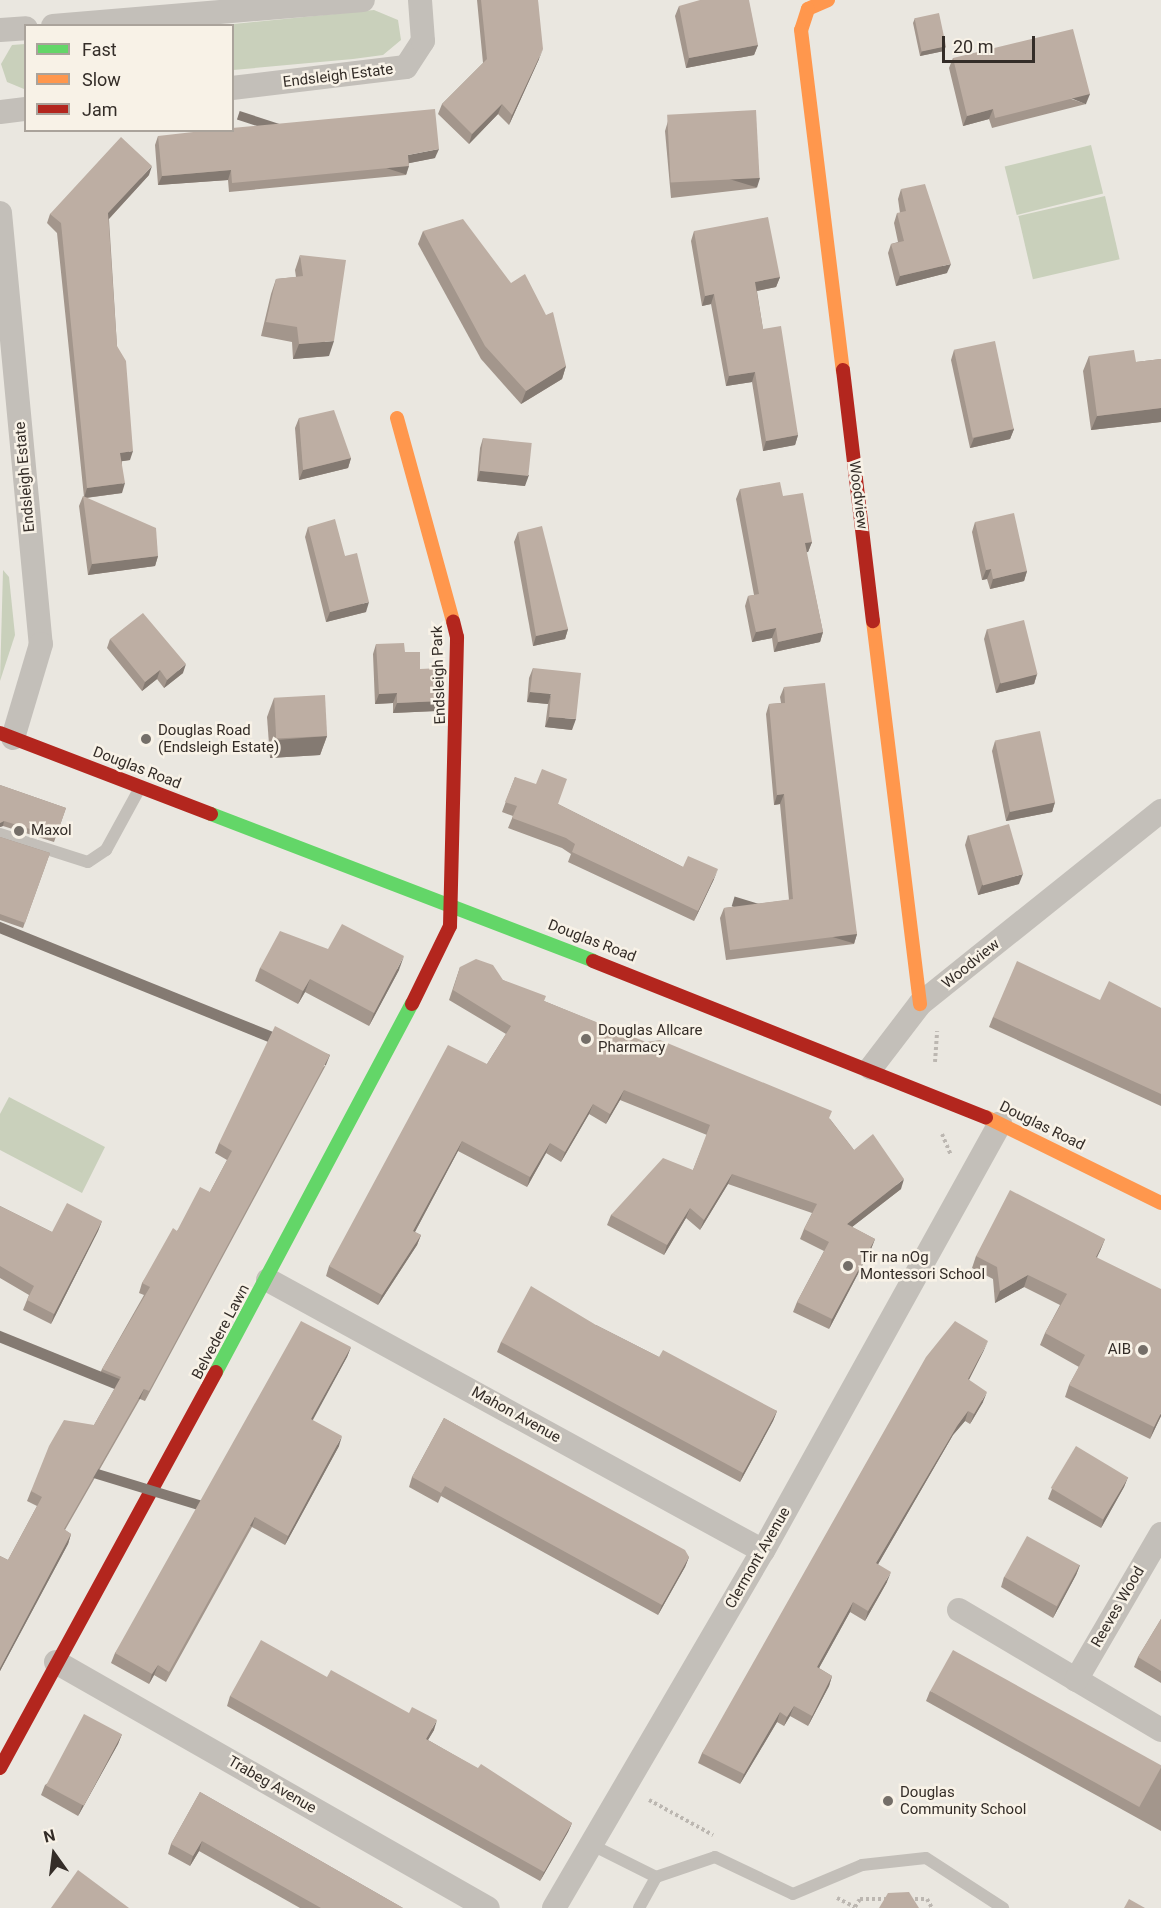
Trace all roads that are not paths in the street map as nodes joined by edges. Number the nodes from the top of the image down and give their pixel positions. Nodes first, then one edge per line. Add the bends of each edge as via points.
1 (363, 0) edge
2 (420, 0) edge
3 (828, 0) edge
4 (77, 24) edge
5 (24, 28) edge
6 (0, 30) edge
7 (234, 88) edge
8 (24, 109) edge
9 (0, 112) edge
10 (0, 213) edge
11 (397, 418) dead end
12 (7, 735) edge
13 (140, 786) junction
14 (1161, 811) edge
15 (0, 834) edge
16 (452, 904) junction
17 (920, 1004) junction
18 (871, 1068) junction
19 (1000, 1123) junction
20 (1161, 1203) edge
21 (268, 1280) junction
22 (1161, 1534) edge
23 (763, 1551) junction
24 (959, 1610) dead end
25 (56, 1662) junction
26 (1076, 1680) junction
27 (1161, 1730) edge
28 (0, 1768) edge
29 (592, 1845) junction
30 (656, 1877) junction
31 (488, 1908) edge
32 (554, 1908) edge
33 (639, 1908) edge
34 (1003, 1908) edge

1 - 4 street
2 - 7 street, Endsleigh Estate via 423,41 405,67
3 - 17 street, Woodview via 808,9 801,30
5 - 6 street
8 - 9 street
10 - 12 street, Endsleigh Estate via 41,644
11 - 16 street, Endsleigh Park via 457,637
12 - 13 street, Douglas Road
13 - 15 lane via 106,850 88,862
13 - 16 street, Douglas Road
14 - 17 street, Woodview
16 - 18 street, Douglas Road
16 - 21 street, Belvedere Lawn via 440,946
17 - 18 street
18 - 19 street, Douglas Road
19 - 20 street, Douglas Road
19 - 23 street, Clermont Avenue
21 - 23 street, Mahon Avenue
21 - 25 street, Belvedere Lawn
22 - 26 street, Reeves Wood
23 - 29 street, Clermont Avenue
24 - 26 street
25 - 28 street, Belvedere Lawn
25 - 31 street, Trabeg Avenue
26 - 27 street
29 - 30 lane
29 - 32 street, Clermont Avenue
30 - 33 lane
30 - 34 lane via 715,1857 794,1894 862,1865 927,1857

